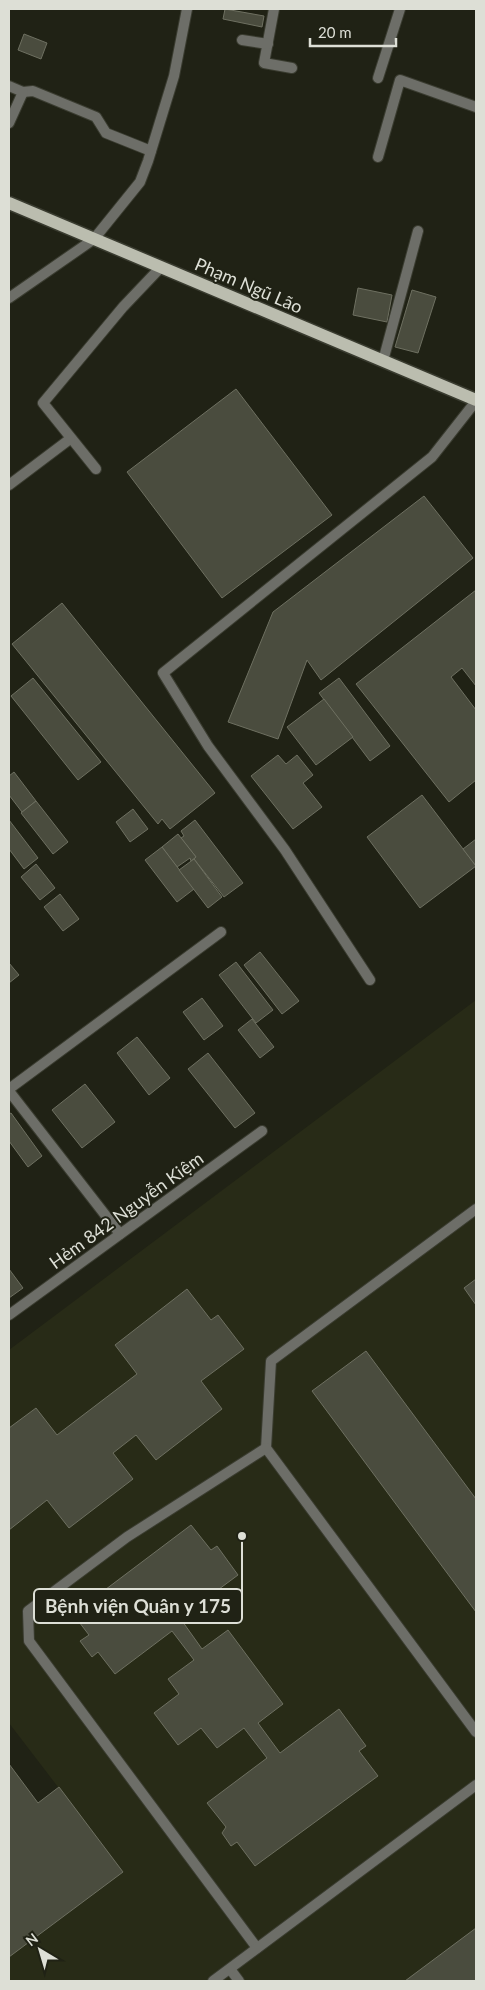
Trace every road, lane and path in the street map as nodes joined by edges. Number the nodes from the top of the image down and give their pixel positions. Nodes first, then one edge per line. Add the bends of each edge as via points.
1 (187, 9) edge
2 (274, 9) edge
3 (400, 9) edge
4 (242, 40) dead end
5 (268, 44) junction
6 (292, 68) dead end
7 (378, 78) dead end
8 (9, 86) edge
9 (23, 92) junction
10 (476, 107) edge
11 (9, 123) edge
12 (151, 151) junction
13 (378, 158) dead end
14 (9, 203) edge
15 (418, 232) dead end
16 (94, 239) junction
17 (161, 267) junction
18 (9, 298) edge
19 (382, 361) junction
20 (476, 400) edge
21 (70, 439) junction
22 (96, 469) dead end
23 (9, 485) edge
24 (221, 932) dead end
25 (370, 980) dead end
26 (9, 1090) edge
27 (262, 1131) dead end
28 (476, 1209) edge
29 (120, 1234) junction
30 (9, 1315) edge
31 (266, 1448) junction
32 (476, 1732) edge
33 (476, 1785) edge
34 (256, 1948) junction
35 (230, 1969) junction
36 (212, 1981) edge
37 (239, 1981) edge

1 - 12 street via 174,76
2 - 5 street
3 - 7 street
4 - 5 street
5 - 6 street via 264,63
8 - 9 street
9 - 11 street
9 - 12 street via 33,92 96,117 106,132
10 - 13 street via 400,80
12 - 16 street via 140,182
14 - 16 main road, Phạm Ngũ Lão
15 - 19 street
16 - 17 main road, Phạm Ngũ Lão
16 - 18 street
17 - 19 main road, Phạm Ngũ Lão
17 - 21 street via 123,306 43,403
19 - 20 main road, Phạm Ngũ Lão
20 - 25 street via 432,457 163,673 208,746 285,850
21 - 22 street
21 - 23 street
24 - 26 street
26 - 29 street
27 - 29 street, Hẻm 842 Nguyễn Kiệm
28 - 31 street via 271,1361
29 - 30 street, Hẻm 842 Nguyễn Kiệm
31 - 32 street
31 - 34 street via 127,1537 28,1611 29,1641
33 - 34 street
34 - 35 street
35 - 36 street
35 - 37 street

